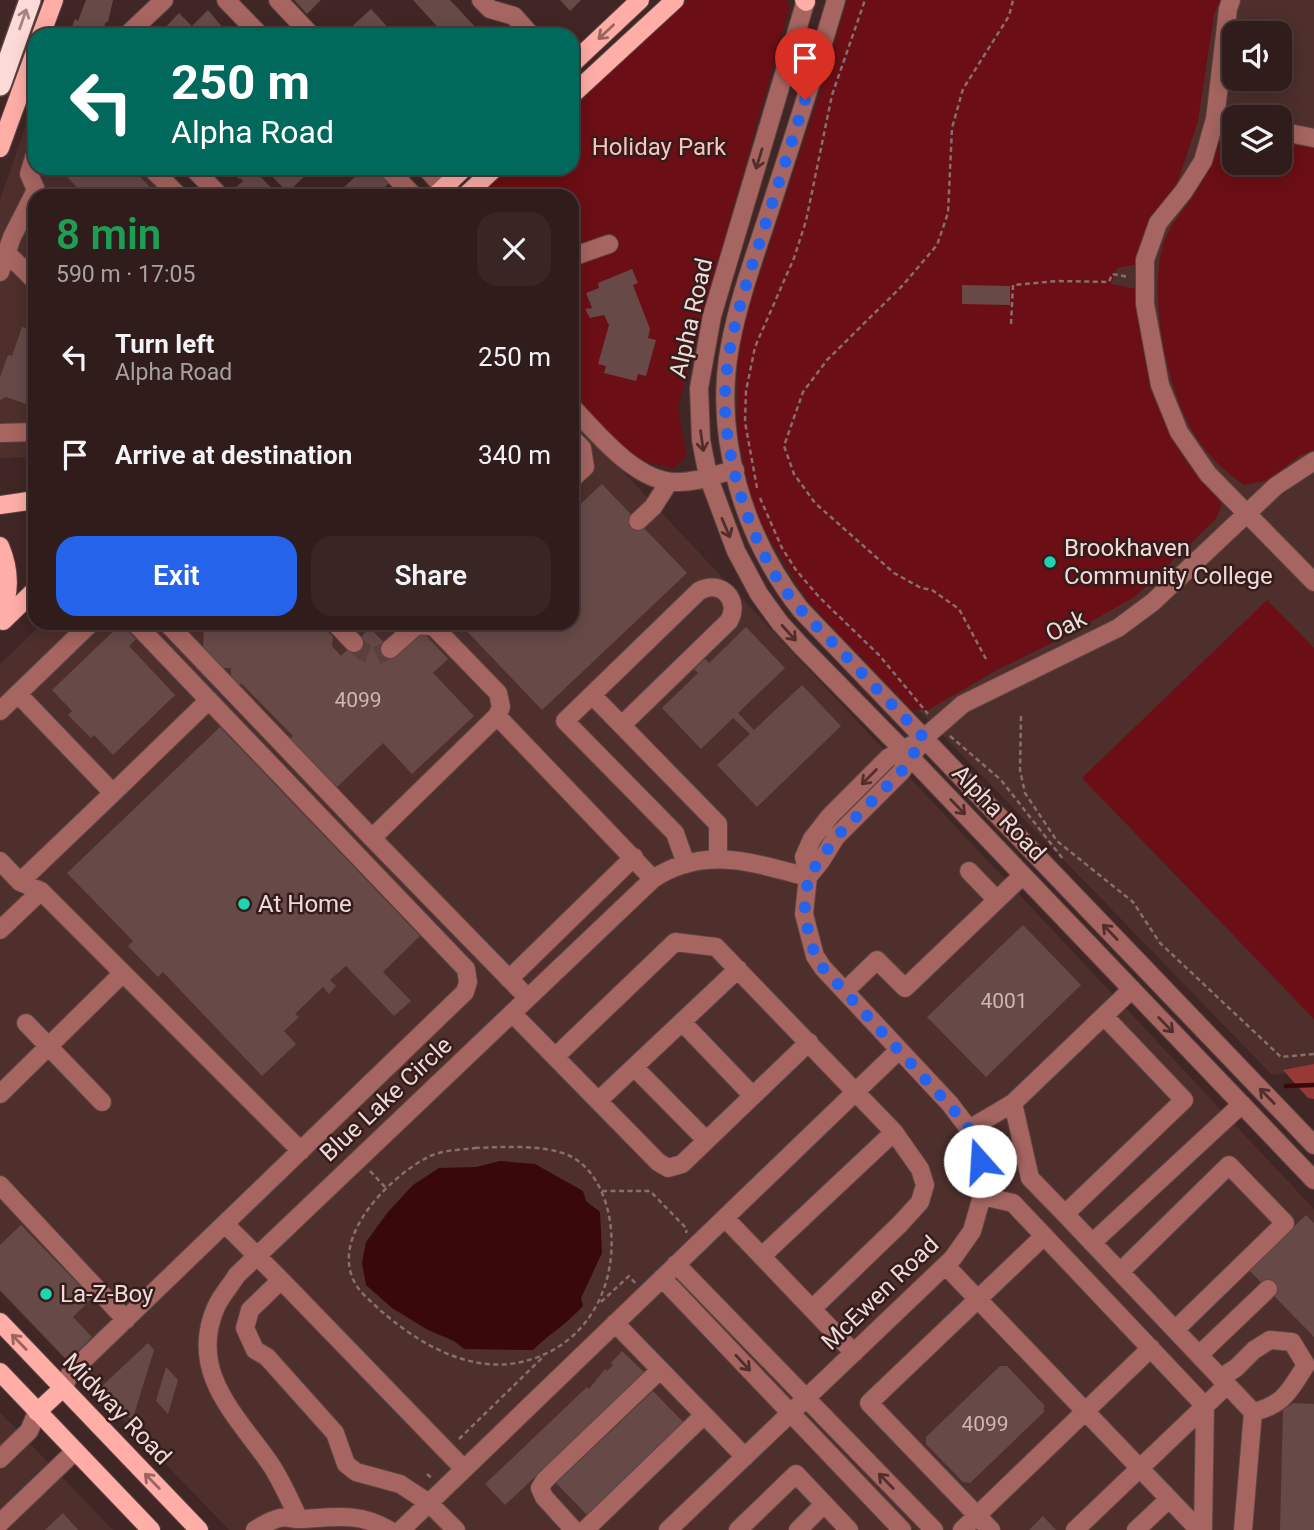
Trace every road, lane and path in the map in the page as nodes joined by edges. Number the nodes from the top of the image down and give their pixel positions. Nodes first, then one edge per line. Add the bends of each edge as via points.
1 (30, 0) edge
2 (54, 0) edge
3 (164, 0) edge
4 (226, 0) edge
5 (278, 0) edge
6 (481, 0) edge
7 (640, 0) edge
8 (836, 0) edge
9 (865, 0) edge
10 (1013, 0) edge
11 (1231, 0) edge
12 (805, 1) edge
13 (663, 4) edge
14 (44, 28) edge
15 (134, 28) edge
16 (253, 28) edge
17 (304, 28) edge
18 (525, 28) edge
19 (579, 57) edge
20 (28, 71) edge
21 (0, 85) edge
22 (579, 88) edge
23 (1215, 119) junction
24 (1222, 120) edge
25 (1292, 134) edge
26 (1314, 138) edge
27 (0, 148) edge
28 (158, 175) edge
29 (200, 175) edge
30 (394, 175) edge
31 (458, 175) edge
32 (488, 175) edge
33 (172, 189) edge
34 (213, 189) edge
35 (407, 189) edge
36 (446, 189) edge
37 (472, 189) edge
38 (28, 213) edge
39 (609, 244) dead end
40 (6, 252) junction
41 (579, 255) edge
42 (0, 272) edge
43 (28, 274) edge
44 (1125, 276) dead end
45 (1011, 324) dead end
46 (579, 414) edge
47 (28, 432) edge
48 (0, 433) edge
49 (579, 445) edge
50 (1314, 461) edge
51 (735, 470) junction
52 (579, 472) edge
53 (708, 476) junction
54 (669, 482) junction
55 (28, 501) edge
56 (0, 505) edge
57 (1247, 512) junction
58 (638, 521) dead end
59 (0, 546) edge
60 (749, 578) junction
61 (1314, 582) edge
62 (727, 593) junction
63 (28, 596) edge
64 (0, 621) edge
65 (84, 630) edge
66 (142, 630) edge
67 (174, 630) edge
68 (342, 630) edge
69 (407, 630) edge
70 (437, 630) edge
71 (352, 641) tunnel mouth
72 (390, 649) dead end
73 (986, 659) dead end
74 (18, 694) junction
75 (593, 695) junction
76 (209, 700) junction
77 (923, 709) dead end
78 (0, 711) edge
79 (497, 716) junction
80 (1021, 716) dead end
81 (622, 725) junction
82 (924, 738) junction
83 (958, 743) dead end
84 (907, 754) junction
85 (113, 793) junction
86 (372, 838) junction
87 (634, 857) junction
88 (718, 859) junction
89 (0, 861) edge
90 (686, 864) junction
91 (1069, 866) dead end
92 (969, 872) dead end
93 (1023, 875) junction
94 (808, 877) junction
95 (653, 879) junction
96 (20, 882) junction
97 (41, 891) junction
98 (997, 900) junction
99 (0, 930) edge
100 (738, 969) junction
101 (123, 973) junction
102 (509, 979) junction
103 (1132, 989) junction
104 (845, 991) junction
105 (528, 998) junction
106 (512, 1013) junction
107 (1104, 1016) junction
108 (26, 1023) dead end
109 (682, 1023) junction
110 (809, 1042) junction
111 (48, 1046) junction
112 (899, 1049) junction
113 (1314, 1054) edge
114 (555, 1057) junction
115 (634, 1067) junction
116 (856, 1091) junction
117 (0, 1094) edge
118 (753, 1096) junction
119 (598, 1101) junction
120 (102, 1102) dead end
121 (1013, 1103) junction
122 (1242, 1104) junction
123 (969, 1129) junction
124 (894, 1132) junction
125 (706, 1140) junction
126 (1314, 1145) edge
127 (301, 1151) junction
128 (370, 1171) dead end
129 (1314, 1180) edge
130 (0, 1185) edge
131 (386, 1188) junction
132 (602, 1191) junction
133 (982, 1196) junction
134 (1065, 1214) junction
135 (724, 1217) junction
136 (225, 1224) junction
137 (1044, 1236) junction
138 (686, 1241) dead end
139 (1092, 1243) junction
140 (256, 1256) junction
141 (762, 1256) junction
142 (676, 1264) junction
143 (946, 1266) junction
144 (1120, 1272) junction
145 (275, 1274) junction
146 (662, 1278) junction
147 (638, 1286) dead end
148 (1268, 1289) dead end
149 (978, 1299) junction
150 (600, 1303) junction
151 (812, 1309) junction
152 (126, 1320) junction
153 (0, 1322) edge
154 (615, 1323) junction
155 (734, 1324) junction
156 (1175, 1330) junction
157 (719, 1338) junction
158 (1151, 1348) junction
159 (546, 1353) junction
160 (854, 1353) junction
161 (1199, 1356) junction
162 (660, 1370) junction
163 (0, 1373) edge
164 (1223, 1381) junction
165 (63, 1388) junction
166 (806, 1398) junction
167 (1205, 1406) junction
168 (1085, 1411) junction
169 (37, 1412) junction
170 (1253, 1412) junction
171 (791, 1413) junction
172 (704, 1415) junction
173 (454, 1444) dead end
174 (75, 1451) junction
175 (744, 1457) junction
176 (0, 1459) edge
177 (1140, 1468) junction
178 (464, 1469) junction
179 (1169, 1499) junction
180 (429, 1503) junction
181 (824, 1504) junction
182 (977, 1516) junction
183 (0, 1523) edge
184 (295, 1525) edge
185 (384, 1529) edge
186 (1197, 1529) edge
187 (151, 1530) edge
188 (199, 1530) edge
189 (255, 1530) edge
190 (401, 1530) edge
191 (456, 1530) edge
192 (574, 1530) edge
193 (585, 1530) edge
194 (668, 1530) edge
195 (738, 1530) edge
196 (797, 1530) edge
197 (849, 1530) edge
198 (902, 1530) edge
199 (934, 1530) edge
200 (962, 1530) edge
201 (991, 1530) edge
202 (1075, 1530) edge
203 (1136, 1530) edge
204 (1243, 1530) edge

21 -> 1 highway
2 - 14 main road
3 - 15 street
4 - 16 street
5 - 17 street
6 - 18 street via 490,9 514,16
7 -> 19 main road
8 - 51 street, Alpha Road via 730,345 725,399
9 - 77 path via 832,95 806,221 755,347 745,422 757,489 789,559
10 - 73 path via 1009,16 963,89 952,128 948,213 937,245 827,360 803,392 784,446 794,474 815,503 894,573 932,590 959,609
11 - 23 street
12 -> 53 street, Alpha Road via 706,345 699,406
13 - 22 main road
20 - 27 main road
23 - 24 street
23 - 57 street via 1203,161 1158,223 1145,260 1145,304 1160,385 1179,432 1208,474
25 - 26 street
28 - 33 street
29 - 34 street
30 - 35 street
31 - 36 main road
32 - 37 main road
38 - 40 street
39 - 41 street
40 - 42 street
40 - 43 street
44 - 45 path via 1112,274 1109,282 1013,285
46 - 54 street via 630,463
47 - 48 street
49 - 52 street via 584,467
50 - 57 street, Oak
51 - 53 street
51 - 82 street, Alpha Road via 752,527 782,585
53 - 54 street
53 -> 60 street, Alpha Road
54 - 58 street
55 - 56 main road
57 - 61 street
57 - 82 street, Oak via 1153,602 1118,628 963,704
59 - 64 main road via 9,574
60 - 62 street
60 -> 84 street, Alpha Road via 780,623
62 - 75 street via 712,586 699,591
62 - 81 street via 734,608 729,621
63 - 64 main road
65 - 74 street
66 - 76 street
67 - 86 street
68 - 71 street
69 - 72 street
70 - 79 street via 498,693 501,707
74 - 78 street
74 - 85 street
75 - 81 street
75 - 90 street via 565,721 675,833
76 - 85 street
76 - 127 street via 468,975 465,992
79 - 86 street
79 - 87 street
80 - 113 path via 1020,771 1025,793 1057,841 1133,902 1160,943 1281,1057
81 - 88 street via 718,824
82 - 84 street, McEwen Road
126 -> 82 street, Alpha Road
83 - 91 path via 1001,780
84 -> 93 street, Alpha Road
84 - 94 street, McEwen Road via 901,772 836,837
85 - 96 street
86 - 102 street
87 - 95 street
87 - 102 street
88 - 90 street, Blue Lake Circle
88 - 94 street, Blue Lake Circle via 735,858
89 - 96 street
90 - 95 street, Blue Lake Circle
92 - 98 street
93 - 98 street
93 - 103 street, Alpha Road
94 - 104 street, McEwen Road via 804,915 808,936 815,956
95 - 105 street, Blue Lake Circle
96 - 97 street
97 - 99 street
97 - 101 street
98 - 104 street via 905,988 877,960
100 - 109 street
100 - 110 street
100 - 114 street via 716,947 675,942
101 - 111 street
101 - 127 street
102 - 105 street
103 - 107 street
103 -> 122 street, Alpha Road
104 - 112 street, McEwen Road
105 - 106 street, Blue Lake Circle
106 - 114 street
106 - 140 street, Blue Lake Circle
107 - 121 street
107 - 134 street via 1184,1100
108 - 111 street
109 - 115 street
109 - 118 street
110 - 116 street
110 - 118 street
111 - 117 street
111 - 120 street
112 - 116 street
112 - 123 street, McEwen Road
114 - 119 street
115 - 119 street
115 - 125 street
116 - 124 street
116 - 135 street
118 - 125 street
119 - 125 street via 668,1168 682,1164
121 - 123 street
121 - 134 street via 1030,1178
122 - 129 street, Alpha Road
122 - 139 street
123 - 133 street, McEwen Road via 980,1161
124 - 141 street
124 - 151 street via 920,1169 925,1185 920,1202
127 - 136 street
128 - 131 path
130 - 152 street
131 - 132 path via 438,1153 515,1147 569,1156 590,1173
131 - 159 path via 351,1241 355,1283 371,1301 412,1336 462,1359 509,1364
132 - 138 path via 650,1191 687,1229
132 - 150 path via 613,1250
133 - 137 street via 1013,1203
133 - 143 street, McEwen Road via 972,1231
134 - 139 street
135 - 141 street
135 - 142 street
136 - 140 street
136 - 152 street
137 - 149 street
137 - 158 street
139 - 144 street
140 - 145 street
140 - 184 street, Blue Lake Circle via 237,1275 214,1313 208,1338 211,1373 227,1407 271,1465
141 - 151 street
142 - 146 street
142 - 155 street
143 - 149 street
143 - 160 street, McEwen Road
144 - 156 street
144 - 156 street via 1229,1165 1288,1226
145 - 178 street
145 - 180 street via 250,1310 245,1328 255,1350 267,1357 335,1433 346,1464 356,1472 400,1484
146 - 154 street
146 - 157 street
147 - 150 path via 629,1276
148 - 161 street
149 - 168 street
149 - 182 street via 869,1403
150 - 159 path via 576,1330
151 - 160 street
152 - 165 street via 71,1372
165 -> 153 main road, Midway Road
154 - 162 street
154 - 178 street
155 - 157 street
155 - 166 street
156 - 161 street
157 -> 171 street
158 - 167 street
158 - 168 street
159 - 173 path
160 - 166 street, McEwen Road
161 - 164 street
162 - 172 street
162 - 192 street via 540,1488
163 - 169 main road
164 - 167 street
164 - 170 street
164 - 170 street via 1270,1340 1292,1342 1306,1365 1290,1391 1270,1408
165 - 169 main road
188 -> 165 main road, Midway Road
166 - 171 street, McEwen Road
199 -> 166 street
167 - 177 street
167 - 186 street
168 - 177 street
168 - 182 street
169 - 174 main road
169 - 176 street via 29,1431
170 - 204 street
171 - 175 street, McEwen Road
171 - 198 street
172 - 175 street
172 - 193 street
174 - 183 street
174 - 187 main road
175 - 194 street, McEwen Road
177 - 179 street
177 - 202 street
178 - 180 street
179 - 186 street
179 - 203 street
180 - 190 street
180 - 191 street
181 - 195 street via 796,1474
181 - 196 street
181 - 197 street
182 - 200 street
182 - 201 street
184 - 185 street via 327,1515 351,1517
184 - 189 street via 282,1517

